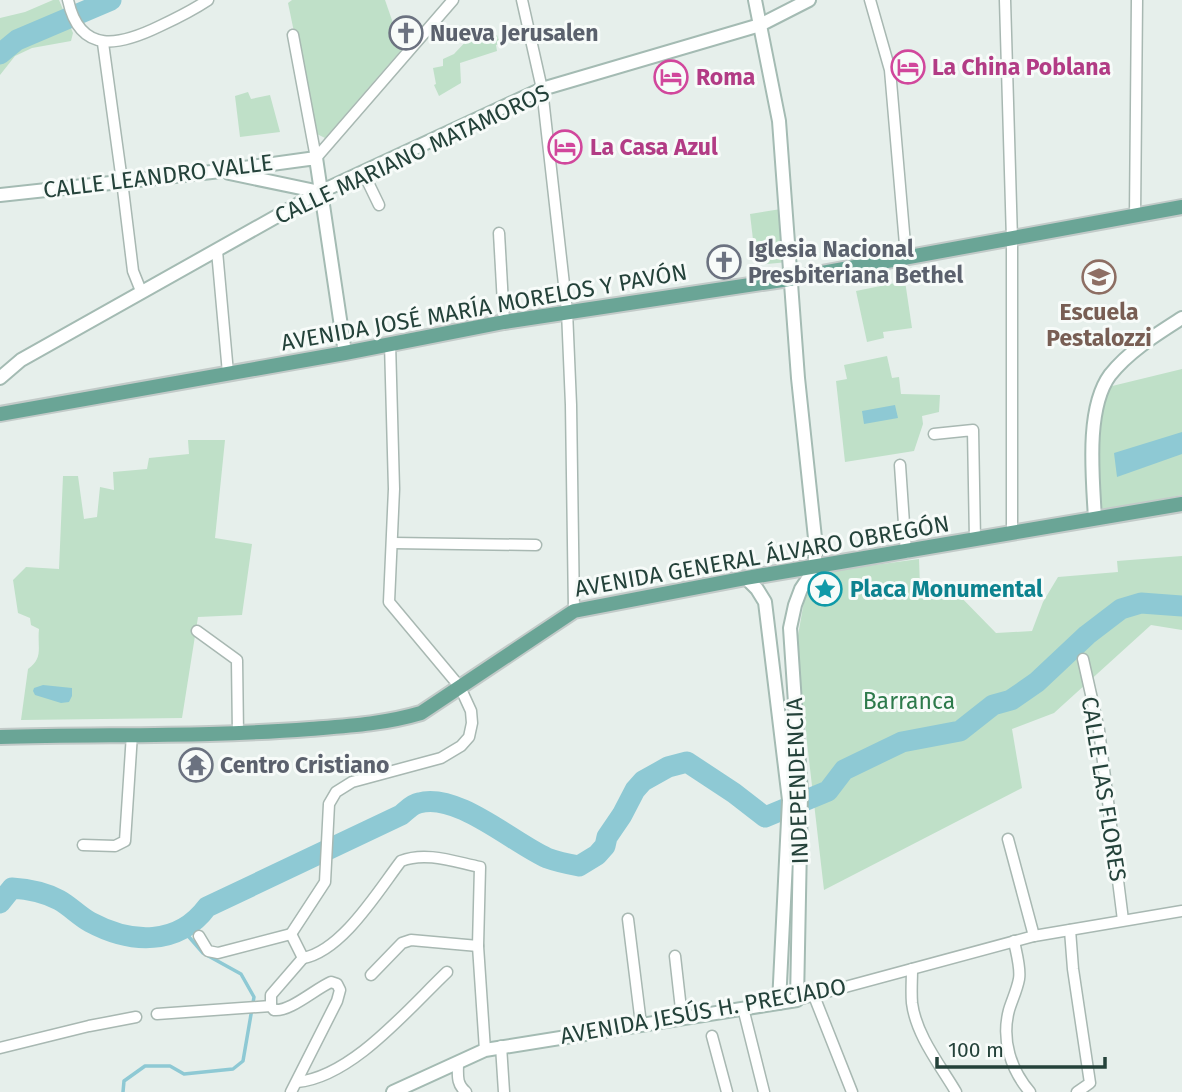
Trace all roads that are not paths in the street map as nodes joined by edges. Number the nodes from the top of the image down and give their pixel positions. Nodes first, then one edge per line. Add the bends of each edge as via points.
1 (68, 0) edge
2 (208, 0) edge
3 (453, 0) edge
4 (522, 0) edge
5 (755, 0) edge
6 (809, 0) edge
7 (870, 0) edge
8 (1005, 0) edge
9 (1137, 0) edge
10 (760, 25) junction
11 (293, 36) dead end
12 (98, 41) junction
13 (542, 89) junction
14 (316, 158) junction
15 (221, 171) junction
16 (363, 172) junction
17 (121, 178) junction
18 (320, 192) junction
19 (0, 195) edge
20 (379, 205) dead end
21 (1182, 207) edge
22 (1135, 218) junction
23 (499, 233) dead end
24 (1012, 240) junction
25 (217, 251) junction
26 (906, 256) junction
27 (789, 279) junction
28 (141, 291) junction
29 (567, 311) junction
30 (1182, 318) edge
31 (504, 322) junction
32 (390, 343) junction
33 (345, 353) junction
34 (228, 373) junction
35 (0, 378) edge
36 (0, 414) edge
37 (934, 434) dead end
38 (900, 465) dead end
39 (1182, 503) edge
40 (1095, 519) junction
41 (1012, 534) junction
42 (975, 540) junction
43 (393, 543) junction
44 (536, 545) dead end
45 (906, 553) junction
46 (815, 568) junction
47 (746, 578) junction
48 (573, 611) junction
49 (198, 631) dead end
50 (1083, 659) dead end
51 (460, 687) junction
52 (132, 734) junction
53 (238, 735) junction
54 (0, 737) edge
55 (1008, 839) dead end
56 (83, 845) dead end
57 (1182, 911) edge
58 (628, 919) dead end
59 (1123, 919) junction
60 (1070, 930) junction
61 (291, 934) junction
62 (199, 936) dead end
63 (1034, 936) junction
64 (1014, 941) junction
65 (478, 946) junction
66 (675, 956) dead end
67 (303, 958) junction
68 (912, 969) junction
69 (446, 972) dead end
70 (371, 975) dead end
71 (814, 996) junction
72 (797, 1000) junction
73 (779, 1003) junction
74 (271, 1006) junction
75 (743, 1008) junction
76 (157, 1014) dead end
77 (136, 1017) dead end
78 (682, 1018) junction
79 (641, 1024) junction
80 (712, 1036) dead end
81 (501, 1046) junction
82 (0, 1048) edge
83 (485, 1050) junction
84 (458, 1063) junction
85 (297, 1082) junction
86 (291, 1092) edge
87 (393, 1092) edge
88 (466, 1092) edge
89 (504, 1092) edge
90 (727, 1092) edge
91 (764, 1092) edge
92 (852, 1092) edge
93 (956, 1092) edge
94 (1030, 1092) edge
95 (1077, 1092) edge

1 - 12 street via 77,25
2 - 12 street via 140,36
3 - 14 street
4 - 13 street
5 - 10 street
6 - 10 street, CALLE MARIANO MATAMOROS
7 - 26 street via 890,70
8 - 24 street
9 - 22 street
10 - 13 street, CALLE MARIANO MATAMOROS
10 - 27 street via 779,121
11 - 14 street
12 - 17 street
13 - 16 street, CALLE MARIANO MATAMOROS
13 - 29 street
14 - 15 street, CALLE LEANDRO VALLE
14 - 18 street
15 - 17 street, CALLE LEANDRO VALLE
15 - 18 street
16 - 18 street, CALLE MARIANO MATAMOROS
16 - 20 street
17 - 19 street, CALLE LEANDRO VALLE
17 - 28 street via 133,271
18 - 25 street, CALLE MARIANO MATAMOROS
18 - 33 street
21 - 22 main road, AVENIDA JOSÉ MARÍA MORELOS Y PAVÓN
22 - 24 main road, AVENIDA JOSÉ MARÍA MORELOS Y PAVÓN
23 - 31 street
24 - 26 main road, AVENIDA JOSÉ MARÍA MORELOS Y PAVÓN
24 - 41 street
25 - 28 street, CALLE MARIANO MATAMOROS
25 - 34 street
26 - 27 main road, AVENIDA JOSÉ MARÍA MORELOS Y PAVÓN
27 - 29 main road, AVENIDA JOSÉ MARÍA MORELOS Y PAVÓN
27 - 46 street
28 - 35 street, CALLE MARIANO MATAMOROS via 22,359
29 - 31 main road, AVENIDA JOSÉ MARÍA MORELOS Y PAVÓN
29 - 48 street
30 - 40 street via 1144,343 1108,377 1094,437
31 - 32 main road, AVENIDA JOSÉ MARÍA MORELOS Y PAVÓN
32 - 33 main road, AVENIDA JOSÉ MARÍA MORELOS Y PAVÓN
32 - 43 street
33 - 34 main road, AVENIDA JOSÉ MARÍA MORELOS Y PAVÓN
34 - 36 main road, AVENIDA JOSÉ MARÍA MORELOS Y PAVÓN
37 - 42 street via 973,430
38 - 45 street
39 - 40 main road, AVENIDA GENERAL ÁLVARO OBREGÓN
40 - 41 main road, AVENIDA GENERAL ÁLVARO OBREGÓN
41 - 42 main road, AVENIDA GENERAL ÁLVARO OBREGÓN
42 - 45 main road, AVENIDA GENERAL ÁLVARO OBREGÓN
43 - 44 street
43 - 51 street via 389,602
45 - 46 main road, AVENIDA GENERAL ÁLVARO OBREGÓN
46 - 47 main road, AVENIDA GENERAL ÁLVARO OBREGÓN
46 - 72 street, INDEPENDENCIA via 795,605 790,628 801,793
47 - 48 main road, AVENIDA GENERAL ÁLVARO OBREGÓN
47 - 73 street, INDEPENDENCIA via 765,602 789,800
48 - 51 main road, AVENIDA GENERAL ÁLVARO OBREGÓN
49 - 53 street via 237,660
50 - 59 street, CALLE LAS FLORES via 1099,730
51 - 53 main road, AVENIDA GENERAL ÁLVARO OBREGÓN via 421,713 392,722
51 - 61 street via 472,723 461,747 441,758 352,782 336,792 328,804 325,882
52 - 53 main road, AVENIDA GENERAL ÁLVARO OBREGÓN
52 - 54 main road, AVENIDA GENERAL ÁLVARO OBREGÓN
52 - 56 street via 125,841 115,846
55 - 63 street
57 - 59 street, AVENIDA JESÚS H. PRECIADO
58 - 79 street
59 - 60 street, AVENIDA JESÚS H. PRECIADO
60 - 63 street, AVENIDA JESÚS H. PRECIADO
60 - 95 street via 1090,1083
61 - 62 street via 218,953 208,951
61 - 67 street
63 - 64 street, AVENIDA JESÚS H. PRECIADO
64 - 68 street, AVENIDA JESÚS H. PRECIADO
64 - 94 street via 1020,976 1006,1039 1011,1062
65 - 67 street via 480,867 412,857 401,861 333,943 317,956
65 - 70 street via 411,940 402,943
65 - 83 street
66 - 78 street
67 - 74 street via 271,995
68 - 71 street, AVENIDA JESÚS H. PRECIADO
68 - 93 street via 916,1018
69 - 85 street via 348,1064
71 - 72 street, AVENIDA JESÚS H. PRECIADO
71 - 92 street
72 - 73 street, AVENIDA JESÚS H. PRECIADO
73 - 75 street, AVENIDA JESÚS H. PRECIADO
74 - 76 street
74 - 85 street via 285,1009 331,982 340,990
75 - 78 street, AVENIDA JESÚS H. PRECIADO
75 - 91 street
77 - 82 street
78 - 79 street, AVENIDA JESÚS H. PRECIADO
79 - 81 street, AVENIDA JESÚS H. PRECIADO
80 - 90 street
81 - 83 street, AVENIDA JESÚS H. PRECIADO
81 - 89 street
83 - 84 street, AVENIDA JESÚS H. PRECIADO
84 - 87 street, AVENIDA JESÚS H. PRECIADO
84 - 88 street via 458,1081
85 - 86 street

